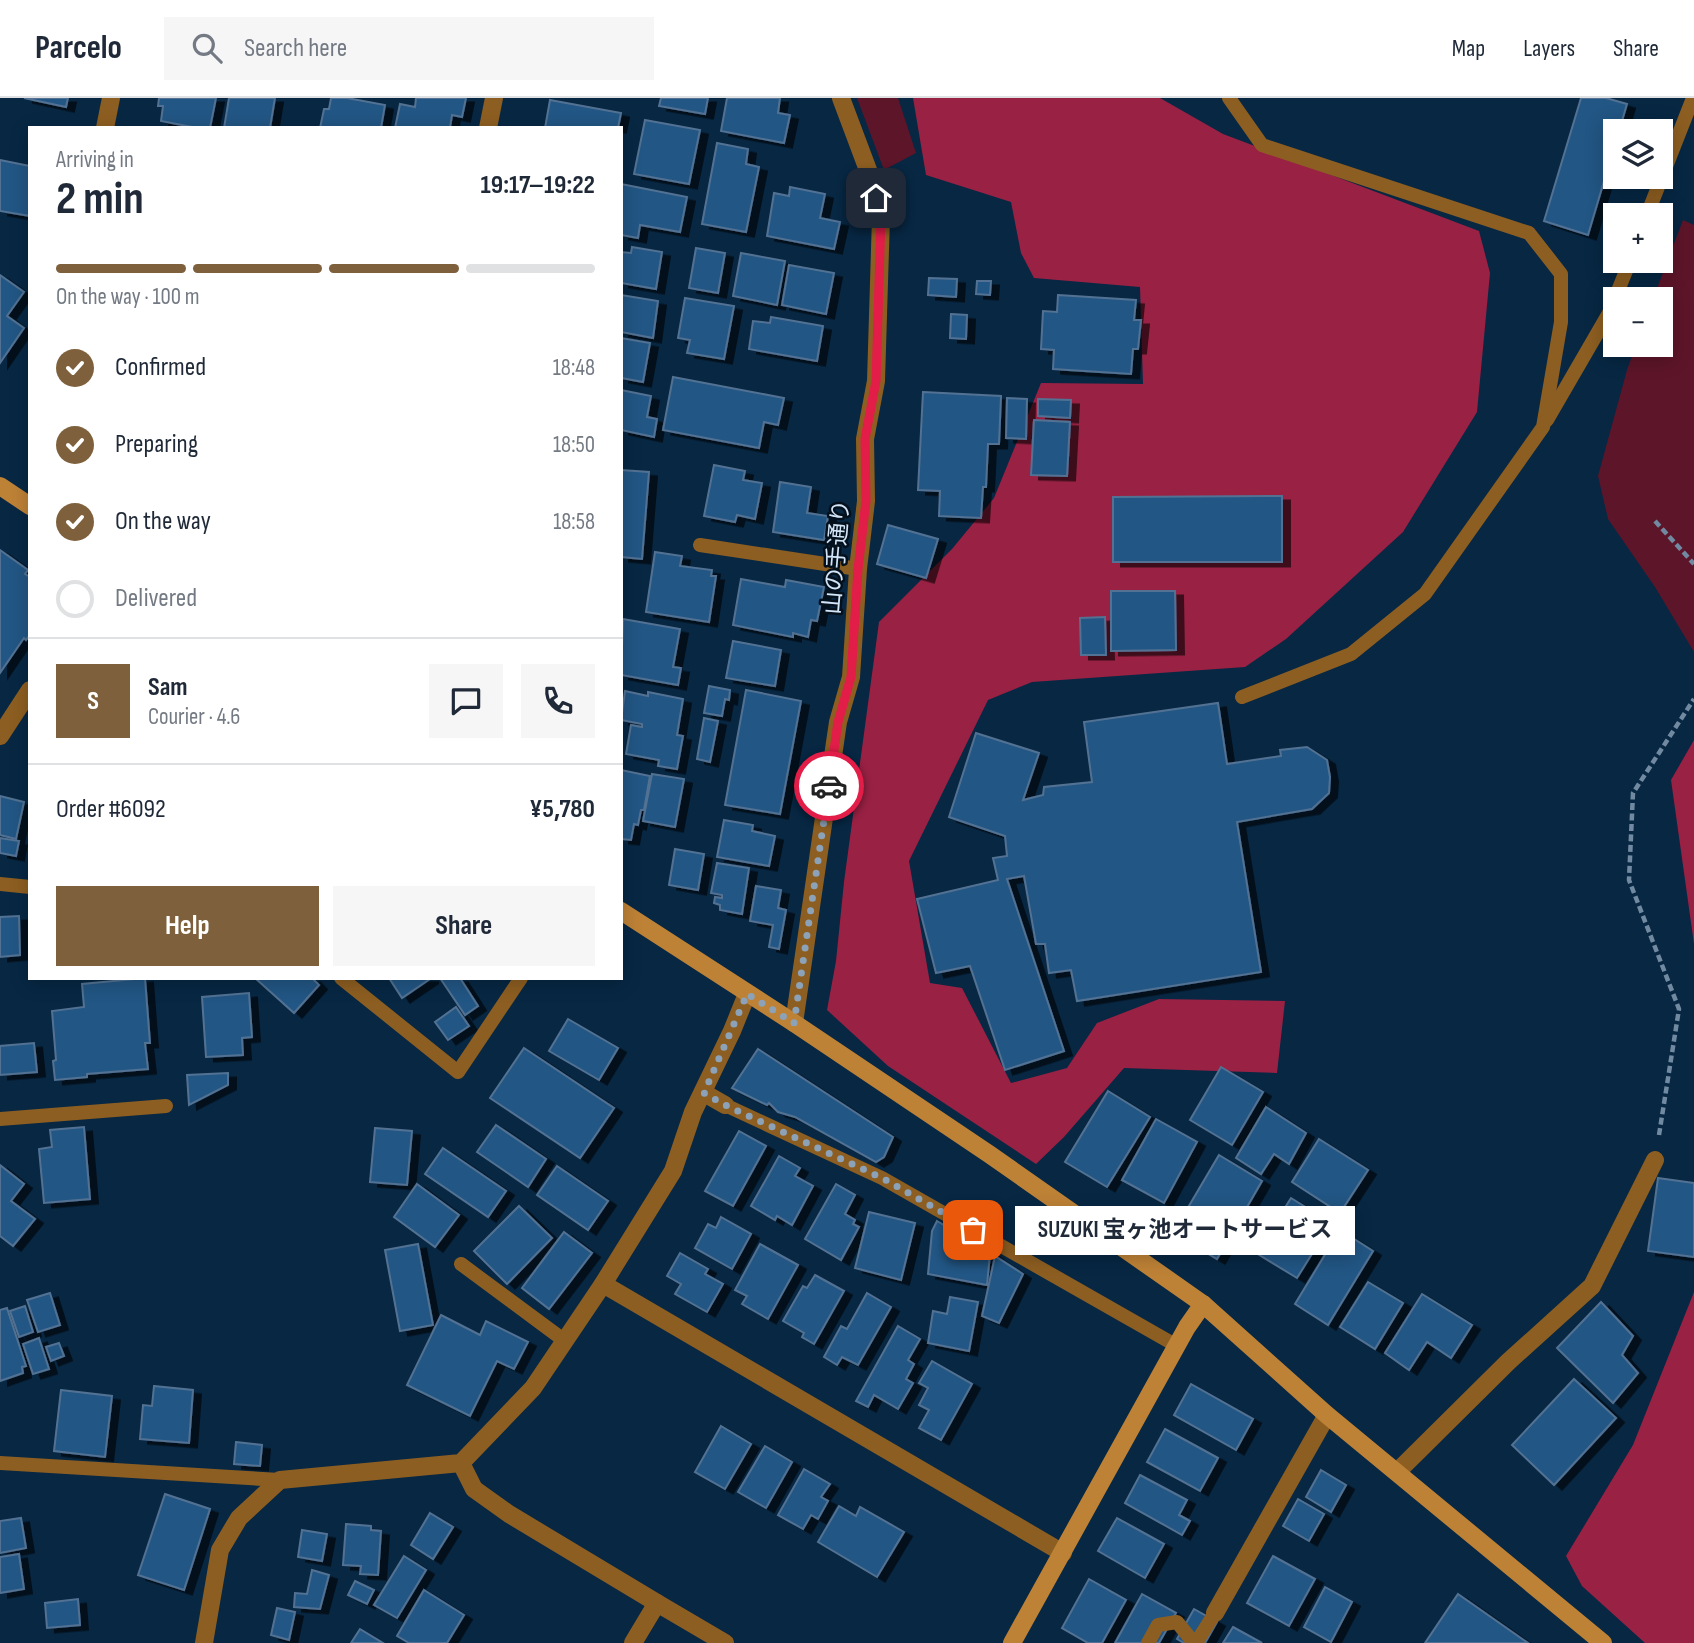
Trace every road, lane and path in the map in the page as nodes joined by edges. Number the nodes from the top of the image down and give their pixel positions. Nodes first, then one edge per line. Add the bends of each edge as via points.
1 (111, 98) edge
2 (494, 98) edge
3 (841, 98) edge
4 (1228, 98) edge
5 (1693, 98) edge
6 (105, 126) edge
7 (488, 126) edge
8 (1652, 203) edge
9 (1624, 273) edge
10 (1543, 427) junction
11 (0, 486) edge
12 (28, 501) edge
13 (1655, 521) dead end
14 (700, 545) dead end
15 (1694, 564) edge
16 (858, 569) junction
17 (28, 693) edge
18 (1242, 697) dead end
19 (1694, 699) edge
20 (0, 736) edge
21 (0, 884) edge
22 (28, 887) edge
23 (623, 912) edge
24 (343, 980) edge
25 (520, 980) edge
26 (747, 994) junction
27 (794, 1023) junction
28 (713, 1098) junction
29 (166, 1106) dead end
30 (0, 1119) edge
31 (1655, 1160) joint
32 (461, 1264) dead end
33 (603, 1284) junction
34 (1203, 1304) junction
35 (565, 1341) junction
36 (1177, 1346) junction
37 (1327, 1415) junction
38 (0, 1463) edge
39 (461, 1463) junction
40 (1397, 1472) junction
41 (280, 1480) junction
42 (1063, 1553) junction
43 (657, 1603) junction
44 (1215, 1613) joint
45 (204, 1643) edge
46 (633, 1643) edge
47 (725, 1643) edge
48 (1012, 1643) edge
49 (1148, 1643) edge
50 (1195, 1643) edge
51 (1603, 1643) edge

1 - 6 street
2 - 7 street
3 - 16 street, 山の手通り via 881,217 876,381 865,439 866,501
4 - 10 lane via 1262,145 1529,233 1561,274 1561,322
5 - 8 lane
9 - 10 lane via 1609,313
10 - 18 lane via 1425,594 1351,654
11 - 12 street
13 - 15 path
14 - 16 lane
16 - 27 street, 山の手通り via 851,677 838,722
17 - 20 street
19 - 31 path via 1633,793 1629,880 1679,1009
21 - 22 lane
23 - 26 street
24 - 25 lane via 458,1072
26 - 27 street
26 - 28 street
27 - 34 street
28 - 33 street via 693,1112 673,1171
28 - 36 lane via 882,1178
29 - 30 lane
31 - 40 street via 1592,1286
32 - 35 lane
33 - 35 street
33 - 42 street
34 - 36 street
34 - 37 street
35 - 39 street via 533,1388
36 - 42 street
37 - 40 street
37 - 44 street
38 - 41 lane
39 - 41 street
39 - 43 street via 474,1489 509,1514
40 - 51 street
41 - 45 street via 239,1517 220,1550
42 - 48 street
43 - 46 street
43 - 47 street
44 - 50 lane
49 - 50 lane via 1158,1625 1177,1622

